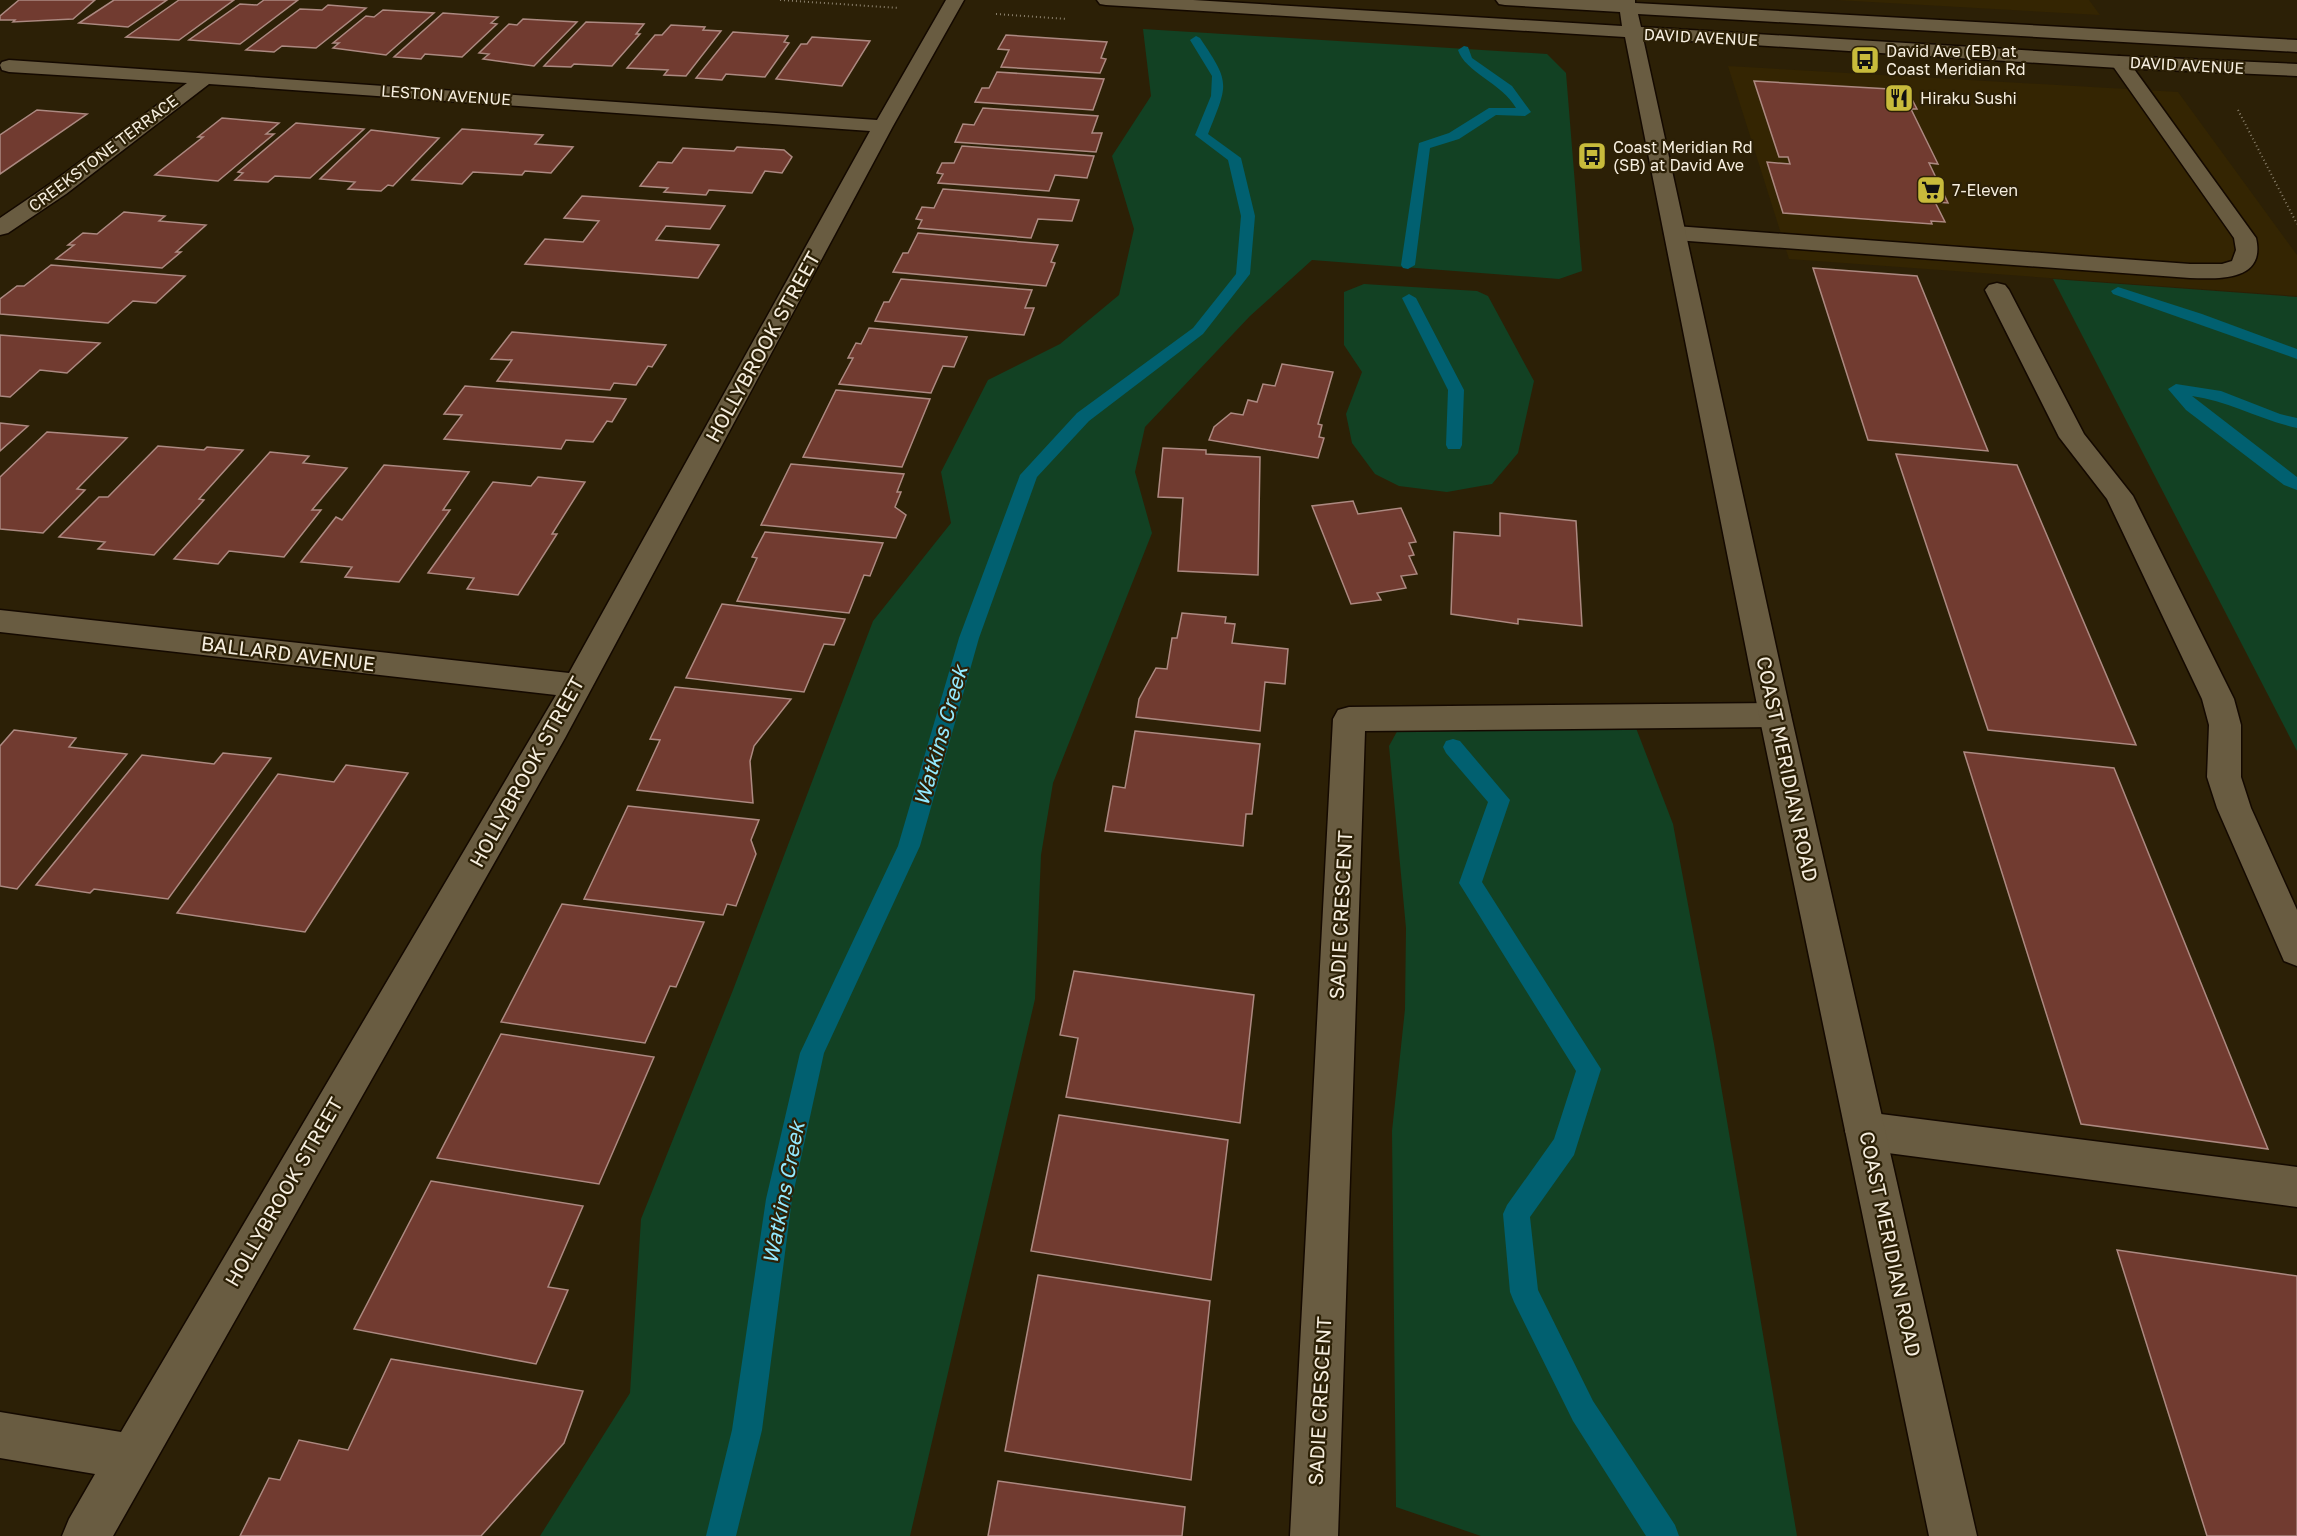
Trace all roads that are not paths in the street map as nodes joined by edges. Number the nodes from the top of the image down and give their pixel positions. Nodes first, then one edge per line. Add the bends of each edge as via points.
1 (955, 0) edge
2 (1106, 0) edge
3 (1505, 0) edge
4 (1627, 4) edge
5 (1633, 33) junction
6 (2297, 46) edge
7 (2119, 62) junction
8 (9, 66) dead end
9 (2297, 70) edge
10 (206, 78) junction
11 (884, 126) junction
12 (0, 228) edge
13 (1675, 233) junction
14 (1997, 290) dead end
15 (0, 621) edge
16 (576, 686) junction
17 (1775, 715) junction
18 (2297, 950) edge
19 (1865, 1131) junction
20 (2297, 1187) edge
21 (0, 1435) edge
22 (131, 1457) junction
23 (86, 1536) edge
24 (1314, 1536) edge
25 (1953, 1536) edge

1 - 11 street, HOLLYBROOK STREET
2 - 5 street, DAVID AVENUE
3 - 4 street, DAVID AVENUE
4 - 5 street, COAST MERIDIAN ROAD
4 - 6 street, DAVID AVENUE via 1923,26
5 - 7 street, DAVID AVENUE
5 - 13 street, COAST MERIDIAN ROAD
7 - 9 street, DAVID AVENUE
7 - 13 street via 2245,238 2247,258 2239,267 2217,272 2190,271
8 - 10 street, LESTON AVENUE
10 - 11 street, LESTON AVENUE
10 - 12 street, CREEKSTONE TERRACE
11 - 16 street, HOLLYBROOK STREET
13 - 17 street, COAST MERIDIAN ROAD
14 - 18 street via 2072,437 2119,496 2218,699 2225,725 2227,787
15 - 16 street, BALLARD AVENUE
16 - 22 street, HOLLYBROOK STREET
17 - 19 street, COAST MERIDIAN ROAD
17 - 24 street, SADIE CRESCENT via 1349,719
19 - 20 street
19 - 25 street, COAST MERIDIAN ROAD
21 - 22 street
22 - 23 street, HOLLYBROOK STREET

